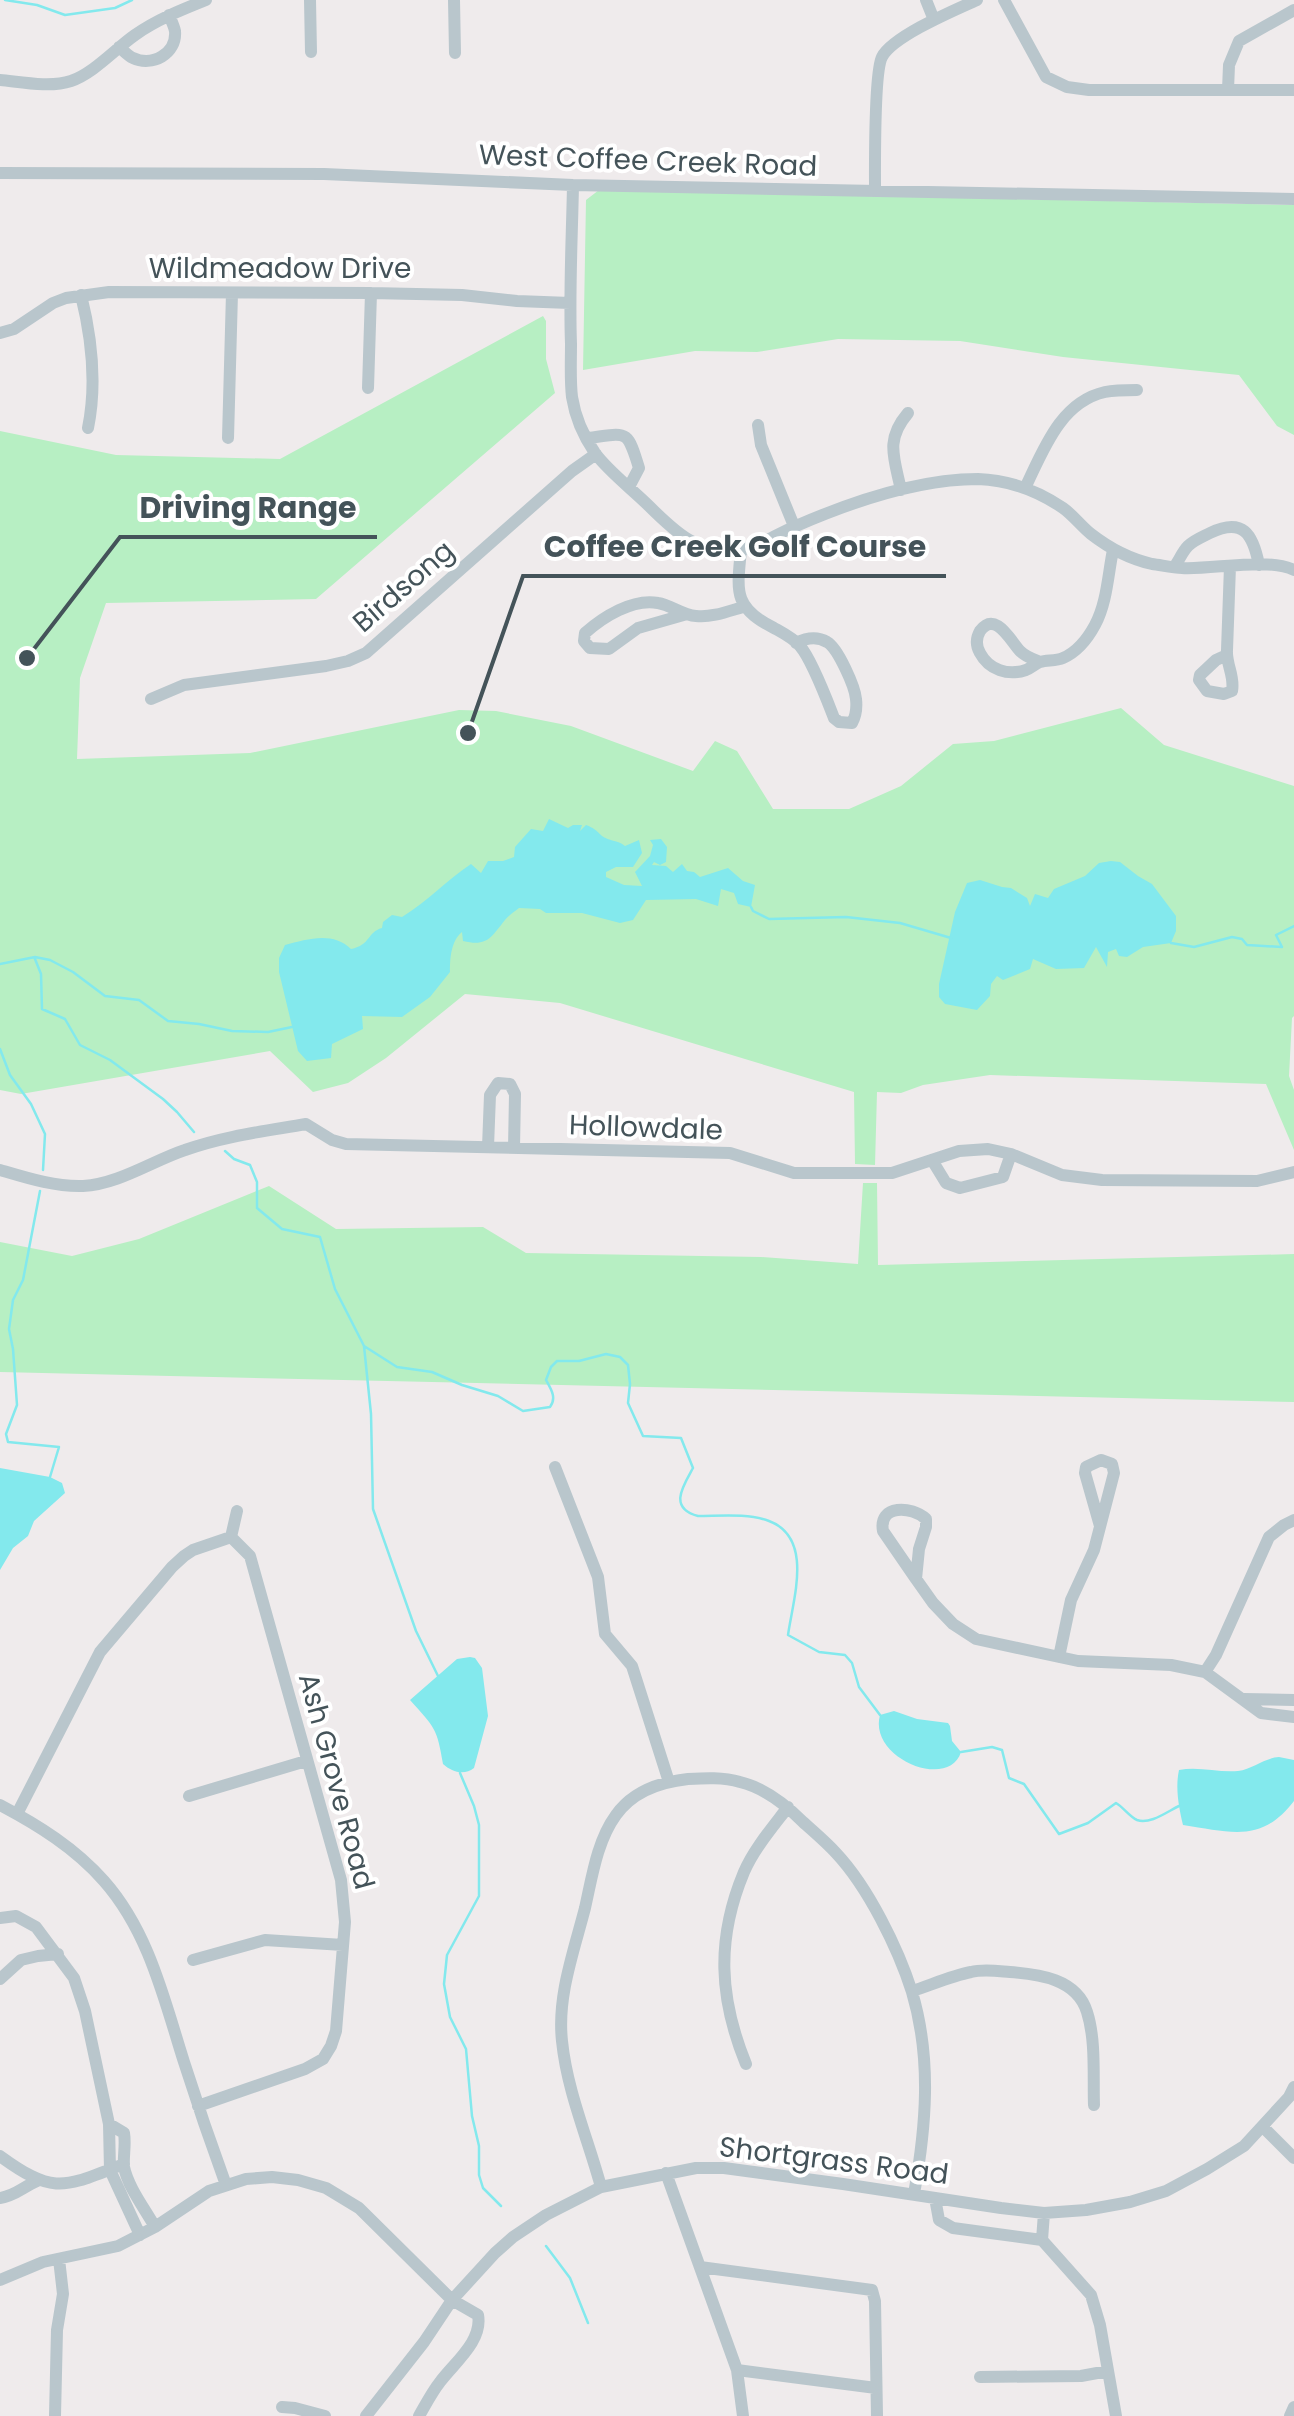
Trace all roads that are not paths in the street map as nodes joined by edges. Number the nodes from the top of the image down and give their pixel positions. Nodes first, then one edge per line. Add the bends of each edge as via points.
1 (206, 0) edge
2 (310, 0) edge
3 (454, 0) edge
4 (926, 0) edge
5 (977, 0) edge
6 (1004, 0) edge
7 (1294, 10) edge
8 (169, 15) junction
9 (934, 20) junction
10 (120, 47) junction
11 (310, 52) dead end
12 (455, 53) dead end
13 (0, 80) edge
14 (1228, 90) junction
15 (1294, 90) edge
16 (0, 173) edge
17 (574, 185) junction
18 (875, 191) junction
19 (1294, 199) edge
20 (232, 293) junction
21 (371, 293) junction
22 (81, 295) junction
23 (570, 302) junction
24 (0, 333) edge
25 (368, 388) dead end
26 (1137, 390) dead end
27 (908, 413) dead end
28 (758, 425) dead end
29 (88, 428) dead end
30 (228, 438) dead end
31 (588, 438) junction
32 (596, 454) junction
33 (629, 487) junction
34 (1025, 488) junction
35 (901, 490) junction
36 (794, 526) junction
37 (741, 550) junction
38 (1113, 550) junction
39 (1260, 565) junction
40 (1230, 566) junction
41 (1174, 568) junction
42 (1294, 570) edge
43 (743, 607) junction
44 (687, 614) junction
45 (796, 643) junction
46 (1227, 656) dead end
47 (1040, 662) junction
48 (151, 699) dead end
49 (488, 1148) junction
50 (514, 1148) junction
51 (1012, 1154) junction
52 (932, 1160) junction
53 (0, 1170) edge
54 (1294, 1172) edge
55 (555, 1467) dead end
56 (237, 1511) dead end
57 (1294, 1520) edge
58 (1100, 1526) dead end
59 (1294, 1536) edge
60 (232, 1537) junction
61 (1269, 1538) junction
62 (916, 1579) junction
63 (1059, 1657) junction
64 (1205, 1672) junction
65 (1242, 1699) junction
66 (1294, 1700) edge
67 (1294, 1717) edge
68 (306, 1761) junction
69 (669, 1782) junction
70 (189, 1796) dead end
71 (0, 1805) edge
72 (788, 1807) junction
73 (18, 1814) junction
74 (0, 1918) edge
75 (343, 1946) junction
76 (58, 1954) junction
77 (193, 1960) dead end
78 (0, 1979) edge
79 (912, 1992) junction
80 (746, 2064) dead end
81 (1294, 2087) edge
82 (1094, 2105) dead end
83 (198, 2106) junction
84 (1262, 2127) junction
85 (0, 2156) edge
86 (1294, 2158) edge
87 (117, 2167) junction
88 (666, 2173) junction
89 (37, 2181) junction
90 (226, 2185) junction
91 (132, 2186) junction
92 (600, 2187) junction
93 (119, 2192) junction
94 (914, 2194) junction
95 (0, 2198) edge
96 (935, 2198) junction
97 (1044, 2213) junction
98 (155, 2227) junction
99 (140, 2235) junction
100 (1042, 2240) junction
101 (59, 2259) junction
102 (700, 2267) junction
103 (0, 2280) edge
104 (452, 2300) junction
105 (738, 2370) junction
106 (1108, 2371) junction
107 (980, 2377) dead end
108 (876, 2388) junction
109 (1294, 2407) edge
110 (282, 2408) edge
111 (321, 2415) edge
112 (54, 2416) edge
113 (366, 2416) edge
114 (419, 2416) edge
115 (744, 2416) edge
116 (877, 2416) edge
117 (1116, 2416) edge
118 (1290, 2416) edge

1 - 8 street
2 - 11 street
3 - 12 street
4 - 9 street
5 - 9 street
6 - 14 street via 1046,76 1067,87
7 - 14 street via 1239,41
8 - 10 street
8 - 10 street via 175,31 168,54 140,60
9 - 18 street via 881,58
10 - 13 street via 70,82
14 - 15 street
16 - 17 street, West Coffee Creek Road via 324,174
17 - 18 street, West Coffee Creek Road
17 - 23 street
18 - 19 street, West Coffee Creek Road
20 - 21 street, Wildmeadow Drive
20 - 22 street, Wildmeadow Drive
20 - 30 street
21 - 23 street, Wildmeadow Drive
21 - 25 street
22 - 24 street, Wildmeadow Drive
22 - 29 street via 93,367
23 - 31 street via 572,400
26 - 34 street via 1106,392 1066,416
27 - 35 street via 894,429
28 - 36 street
31 - 32 street
31 - 33 street via 616,434 631,440 640,468
32 - 33 street
32 - 48 street, Birdsong via 366,653 326,666 184,684
33 - 37 street via 694,544
34 - 35 street via 978,479
34 - 38 street via 1064,508
35 - 36 street
36 - 37 street
37 - 43 street
38 - 41 street
38 - 47 street via 1094,627 1064,658
39 - 40 street
39 - 41 street via 1249,535 1224,526 1192,542
39 - 42 street
40 - 41 street
40 - 46 street
43 - 44 street
43 - 45 street
44 - 44 street via 646,602 596,623 584,641 590,648 610,648 638,628
45 - 45 street via 834,718 852,723 856,696 837,652 812,638
47 - 47 street via 1000,671 978,651 978,635 983,627 1002,627 1018,649
49 - 50 street, Hollowdale
49 - 50 street via 490,1095 498,1083 510,1084 515,1094
49 - 53 street, Hollowdale via 346,1144 306,1124 222,1138 85,1186
50 - 52 street, Hollowdale via 730,1153 794,1173 892,1173
51 - 52 street, Hollowdale via 959,1151
51 - 52 street via 1003,1177 960,1188 946,1183
51 - 54 street, Hollowdale via 1062,1176 1102,1180 1257,1181
55 - 69 street via 598,1578 605,1634 632,1666
56 - 60 street
57 - 61 street
58 - 63 street via 1070,1600
59 - 61 street
60 - 68 street, Ash Grove Road via 250,1556
60 - 73 street via 184,1556 112,1636
61 - 64 street
62 - 62 street via 883,1531 891,1511 916,1511 926,1519
62 - 63 street via 953,1624 976,1639
63 - 64 street
64 - 65 street
65 - 66 street
65 - 67 street via 1261,1713
68 - 70 street
68 - 75 street, Ash Grove Road via 342,1880
69 - 72 street via 740,1781
69 - 92 street via 632,1798 605,1832 565,1984 564,2058
71 - 73 street
72 - 79 street via 858,1882
72 - 80 street via 744,1870 726,1926 726,1998
73 - 83 street via 82,1859 127,1913 159,1982
74 - 76 street via 24,1919
75 - 77 street via 265,1940
75 - 83 street, Ash Grove Road via 336,2031 322,2059
76 - 78 street via 21,1960
76 - 87 street via 86,2010
79 - 82 street via 972,1971 1055,1980 1079,1995 1087,2012
79 - 94 street via 926,2086
81 - 84 street, Shortgrass Road
83 - 90 street
84 - 86 street
84 - 97 street, Shortgrass Road via 1244,2146 1166,2190 1130,2202
85 - 89 street
87 - 89 street via 68,2184
87 - 91 street
87 - 93 street
88 - 92 street, Shortgrass Road
88 - 94 street, Shortgrass Road via 724,2168
88 - 102 street
89 - 95 street
90 - 98 street
90 - 104 street via 272,2177 326,2188 359,2208
91 - 93 street
91 - 98 street
92 - 104 street, Shortgrass Road via 513,2236
93 - 99 street
94 - 96 street, Shortgrass Road
96 - 97 street, Shortgrass Road
96 - 100 street via 939,2220 953,2228
97 - 100 street
98 - 99 street
99 - 101 street
100 - 106 street via 1090,2295
101 - 103 street
101 - 112 street via 63,2294
102 - 105 street
102 - 108 street via 872,2290
104 - 113 street, Shortgrass Road
104 - 114 street via 478,2315 480,2326
105 - 108 street
105 - 115 street
106 - 107 street
106 - 117 street
108 - 116 street
109 - 118 street
110 - 111 street

